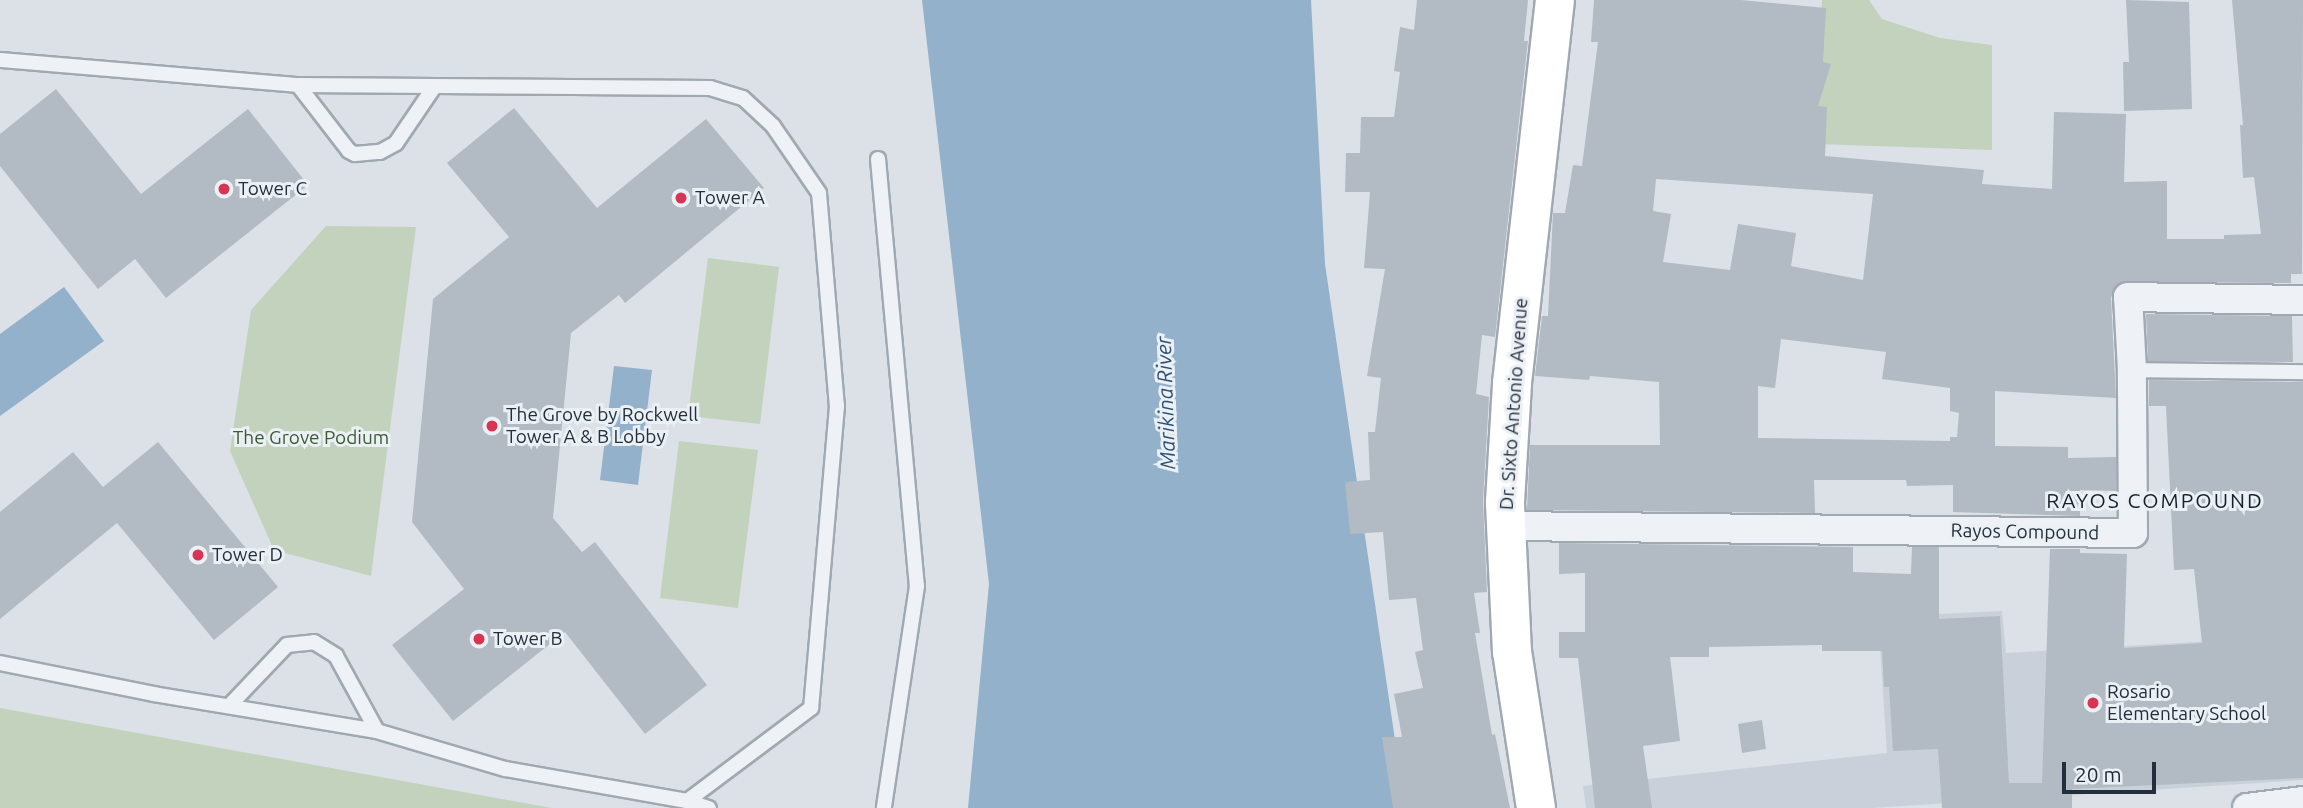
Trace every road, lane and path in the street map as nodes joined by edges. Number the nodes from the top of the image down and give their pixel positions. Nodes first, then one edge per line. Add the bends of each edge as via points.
1 (1555, 0) edge
2 (0, 60) edge
3 (298, 85) junction
4 (434, 87) junction
5 (878, 159) dead end
6 (2303, 300) edge
7 (2132, 370) junction
8 (2303, 372) edge
9 (1506, 526) junction
10 (0, 663) edge
11 (229, 706) junction
12 (377, 731) junction
13 (687, 801) junction
14 (2303, 801) edge
15 (709, 808) edge
16 (884, 808) edge
17 (1536, 808) edge
18 (2247, 808) edge

1 - 9 main road, Dr. Sixto Antonio Avenue via 1512,383
2 - 3 lane
3 - 4 lane
3 - 4 lane via 355,154 380,152 396,143
4 - 13 lane via 710,88 743,98 774,126 819,193 836,406 811,708
5 - 16 lane via 918,586
6 - 7 street, Rayos Compound via 2128,297
7 - 8 lane
7 - 9 street, Rayos Compound via 2133,533
9 - 17 main road, Dr. Sixto Antonio Avenue via 1512,652
10 - 11 lane
11 - 12 lane
11 - 12 lane via 287,645 314,642 336,656
12 - 13 lane via 505,769
13 - 15 lane
14 - 18 street

